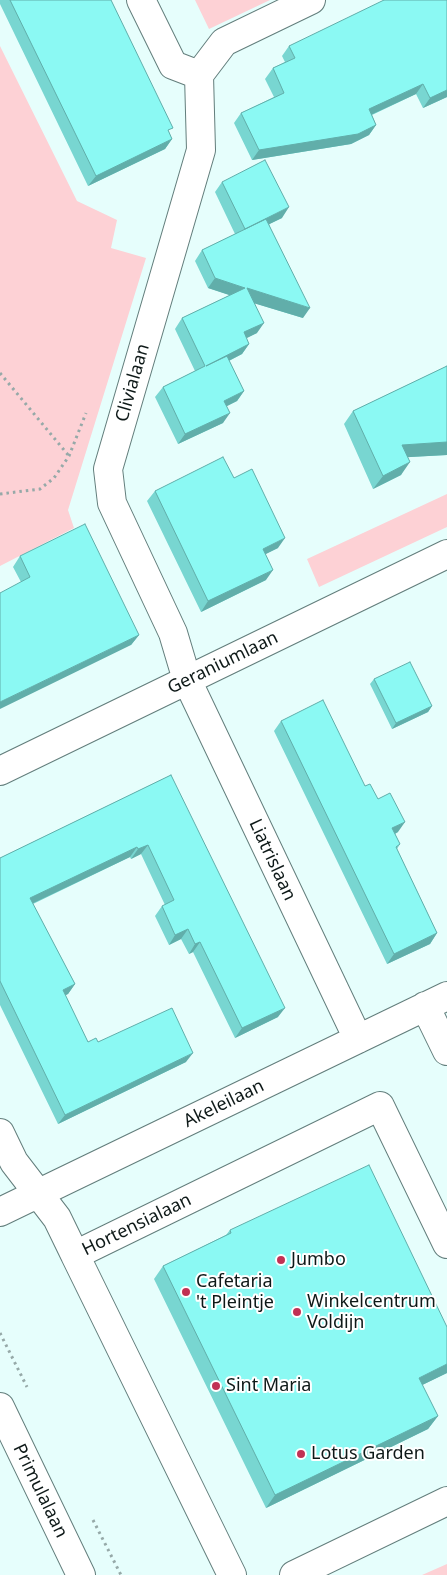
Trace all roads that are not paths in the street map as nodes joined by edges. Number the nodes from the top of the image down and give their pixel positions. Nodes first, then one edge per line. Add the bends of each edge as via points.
1 (141, 0) edge
2 (311, 0) edge
3 (199, 75) junction
4 (447, 554) edge
5 (187, 680) junction
6 (0, 771) edge
7 (436, 1001) edge
8 (358, 1039) junction
9 (447, 1051) edge
10 (0, 1133) edge
11 (37, 1194) junction
12 (0, 1212) edge
13 (447, 1244) edge
14 (76, 1256) junction
15 (0, 1407) edge
16 (447, 1501) edge
17 (81, 1575) edge
18 (232, 1575) edge
19 (294, 1575) edge

1 - 3 street via 173,65
2 - 3 street via 224,42
3 - 5 street, Clivialaan via 201,150 108,470 112,503 174,633
4 - 5 street, Geraniumlaan
5 - 6 street, Geraniumlaan
5 - 8 street, Liatrislaan
7 - 8 street, Akeleilaan
7 - 9 street
8 - 11 street, Akeleilaan
10 - 11 street via 14,1162
11 - 12 street, Akeleilaan
11 - 14 street via 57,1218
13 - 14 street, Hortensialaan via 380,1106
14 - 18 street, Hortensialaan
15 - 17 street, Primulalaan
16 - 19 street

